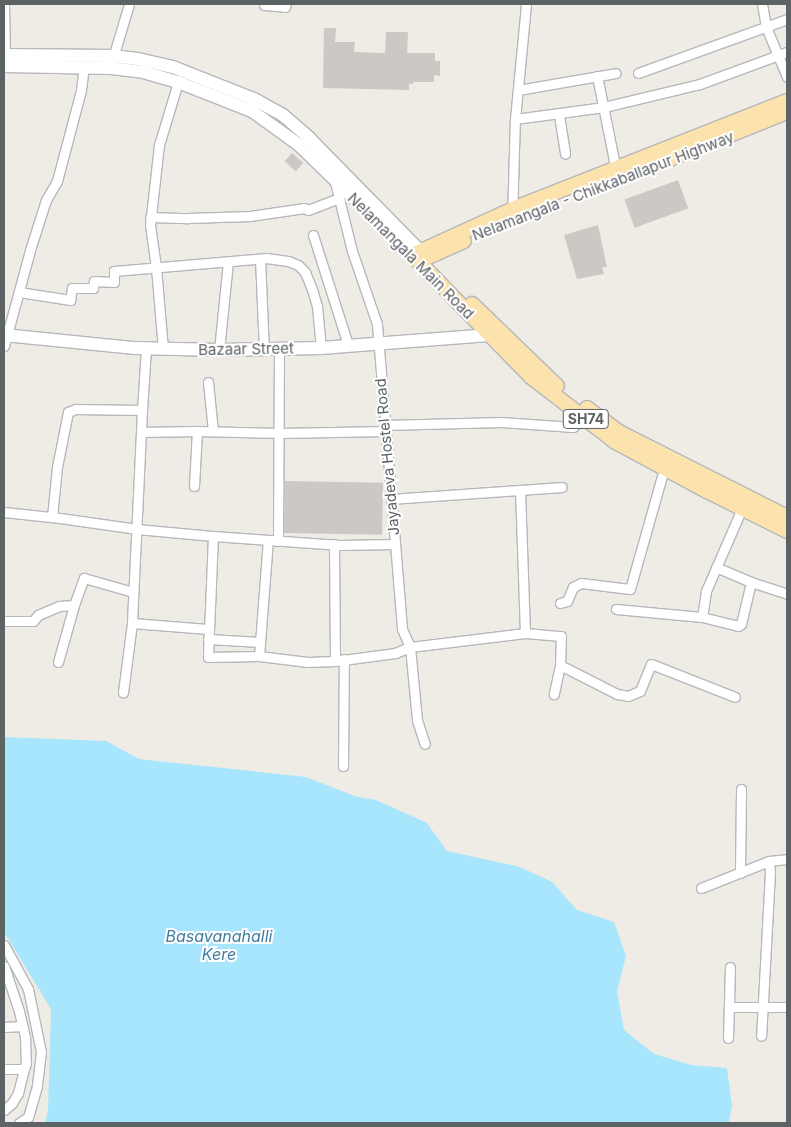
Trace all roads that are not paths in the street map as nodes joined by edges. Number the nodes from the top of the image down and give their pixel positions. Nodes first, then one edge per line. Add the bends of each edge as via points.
1 (4, 4) edge
2 (129, 4) edge
3 (286, 4) edge
4 (526, 4) edge
5 (762, 4) edge
6 (264, 5) dead end
7 (787, 19) edge
8 (766, 27) junction
9 (783, 54) edge
10 (4, 58) edge
11 (112, 62) junction
12 (84, 67) junction
13 (616, 73) dead end
14 (638, 73) dead end
15 (597, 76) junction
16 (787, 77) edge
17 (178, 82) junction
18 (518, 90) junction
19 (787, 101) edge
20 (604, 108) junction
21 (787, 112) edge
22 (560, 115) junction
23 (515, 119) junction
24 (693, 145) junction
25 (565, 154) dead end
26 (616, 170) junction
27 (330, 176) junction
28 (340, 198) junction
29 (512, 214) junction
30 (150, 217) junction
31 (313, 235) dead end
32 (419, 256) junction
33 (260, 259) junction
34 (228, 262) junction
35 (156, 268) junction
36 (19, 292) junction
37 (489, 335) junction
38 (5, 339) edge
39 (379, 342) junction
40 (348, 345) junction
41 (146, 348) junction
42 (321, 348) junction
43 (279, 349) junction
44 (163, 350) junction
45 (218, 350) junction
46 (264, 350) junction
47 (208, 382) dead end
48 (142, 410) junction
49 (584, 417) junction
50 (386, 428) junction
51 (198, 431) junction
52 (213, 431) junction
53 (142, 432) junction
54 (280, 433) junction
55 (666, 463) junction
56 (194, 486) dead end
57 (562, 487) dead end
58 (520, 490) junction
59 (391, 499) junction
60 (745, 503) junction
61 (4, 512) edge
62 (52, 517) junction
63 (787, 517) edge
64 (137, 529) junction
65 (787, 531) edge
66 (213, 536) junction
67 (268, 540) junction
68 (278, 541) junction
69 (334, 544) junction
70 (394, 544) junction
71 (716, 567) junction
72 (751, 582) junction
73 (133, 592) junction
74 (787, 594) edge
75 (560, 603) dead end
76 (74, 605) junction
77 (616, 609) dead end
78 (702, 618) junction
79 (4, 621) edge
80 (132, 623) junction
81 (208, 634) junction
82 (525, 634) junction
83 (260, 642) junction
84 (410, 647) junction
85 (259, 656) junction
86 (339, 660) junction
87 (58, 662) dead end
88 (560, 664) junction
89 (123, 692) dead end
90 (554, 694) dead end
91 (735, 697) dead end
92 (425, 744) dead end
93 (343, 766) dead end
94 (741, 789) dead end
95 (787, 859) edge
96 (769, 861) junction
97 (740, 873) junction
98 (701, 888) dead end
99 (4, 945) edge
100 (4, 966) edge
101 (730, 967) dead end
102 (7, 983) edge
103 (729, 1007) junction
104 (787, 1007) edge
105 (762, 1008) junction
106 (22, 1026) junction
107 (4, 1027) edge
108 (761, 1036) dead end
109 (728, 1038) dead end
110 (4, 1069) edge
111 (24, 1069) junction
112 (4, 1110) edge
113 (19, 1123) edge

1 - 10 street
2 - 11 street
3 - 6 street via 285,7
4 - 18 street
5 - 8 street
7 - 8 street
8 - 9 street
8 - 14 street
9 - 16 street
9 - 20 street via 700,84
10 - 11 main road
10 - 12 main road, Nelamangala Main Road
11 - 12 main road, Nelamangala Main Road
11 - 17 main road, Nelamangala Main Road
11 - 32 main road via 173,67 254,99 283,116 309,138
12 - 36 street via 57,181 46,200
13 - 15 street
15 - 18 street
15 - 20 street
17 - 27 main road, Nelamangala Main Road via 252,111 298,144
17 - 30 street via 159,145
18 - 23 street
19 - 24 main road
20 - 22 street
20 - 26 street
21 - 24 main road, Nelamangala - Chikkaballapur Highway
22 - 23 street
22 - 25 street
23 - 29 street
24 - 26 main road
24 - 29 main road, Nelamangala - Chikkaballapur Highway
26 - 29 main road
27 - 28 street, Jayadeva Hostel Road via 338,184
27 - 32 main road, Nelamangala Main Road
28 - 30 street via 308,210 223,217
28 - 39 street, Jayadeva Hostel Road via 352,251 377,324
29 - 32 main road, Nelamangala - Chikkaballapur Highway
30 - 35 street
31 - 40 street
32 - 37 main road, Nelamangala Main Road / SH74
32 - 55 main road, SH74 via 551,381
33 - 34 street
33 - 42 street via 288,261 305,272 317,306
33 - 46 street
34 - 35 street
34 - 45 street
35 - 36 street via 114,271 114,282 94,281 93,288 72,288 70,300
35 - 44 street
36 - 38 street
37 - 39 main road, Bazaar Street
37 - 49 main road, Nelamangala Main Road / SH74 via 532,377
38 - 41 main road, Bazaar Street
39 - 40 main road, Bazaar Street
39 - 50 street, Jayadeva Hostel Road
40 - 42 main road, Bazaar Street
41 - 44 main road, Bazaar Street
41 - 48 street
42 - 43 main road, Bazaar Street
43 - 46 main road, Bazaar Street
43 - 54 street
44 - 45 main road, Bazaar Street
45 - 46 main road, Bazaar Street
47 - 52 street
48 - 53 street
48 - 62 street via 76,409 68,412 57,467
49 - 50 street via 574,427 501,422
49 - 55 main road, Nelamangala Main Road / SH74 via 614,442
50 - 54 street
50 - 59 street, Jayadeva Hostel Road
51 - 52 street
51 - 53 street
51 - 56 street
52 - 54 street
53 - 64 street
54 - 68 street
55 - 60 main road, Nelamangala Main Road / SH74
55 - 75 street via 630,589 581,583 573,587 568,601
57 - 58 street
58 - 59 street
58 - 82 street
59 - 70 street, Jayadeva Hostel Road
60 - 63 main road, SH74
60 - 65 main road, Nelamangala Main Road / SH74
60 - 71 street
61 - 62 street
62 - 64 street
64 - 66 street
64 - 73 street
66 - 67 street
66 - 81 street
67 - 68 street
67 - 83 street
68 - 69 street
69 - 70 street
69 - 86 street
70 - 84 street, Jayadeva Hostel Road via 402,629
71 - 72 street
71 - 78 street via 706,591
72 - 74 street
72 - 78 street via 741,624
73 - 76 street via 84,578
73 - 80 street
76 - 79 street via 59,606 38,615 33,621
76 - 87 street
77 - 78 street
80 - 81 street
80 - 89 street
81 - 83 street
81 - 85 street via 208,657
82 - 84 street
82 - 88 street via 562,636
83 - 85 street
84 - 86 street
84 - 92 street, Jayadeva Hostel Road via 417,720
85 - 86 street via 308,662
86 - 93 street
88 - 90 street
88 - 91 street via 617,694 628,696 640,691 651,664
94 - 97 street
95 - 96 street
96 - 97 street
96 - 105 street
97 - 98 street
99 - 113 street via 28,989 41,1052 38,1086 28,1116
100 - 102 street
101 - 103 street
102 - 106 street
103 - 105 street
103 - 109 street
104 - 105 street
105 - 108 street
106 - 107 street
106 - 111 street
110 - 111 street
111 - 112 street via 18,1093

